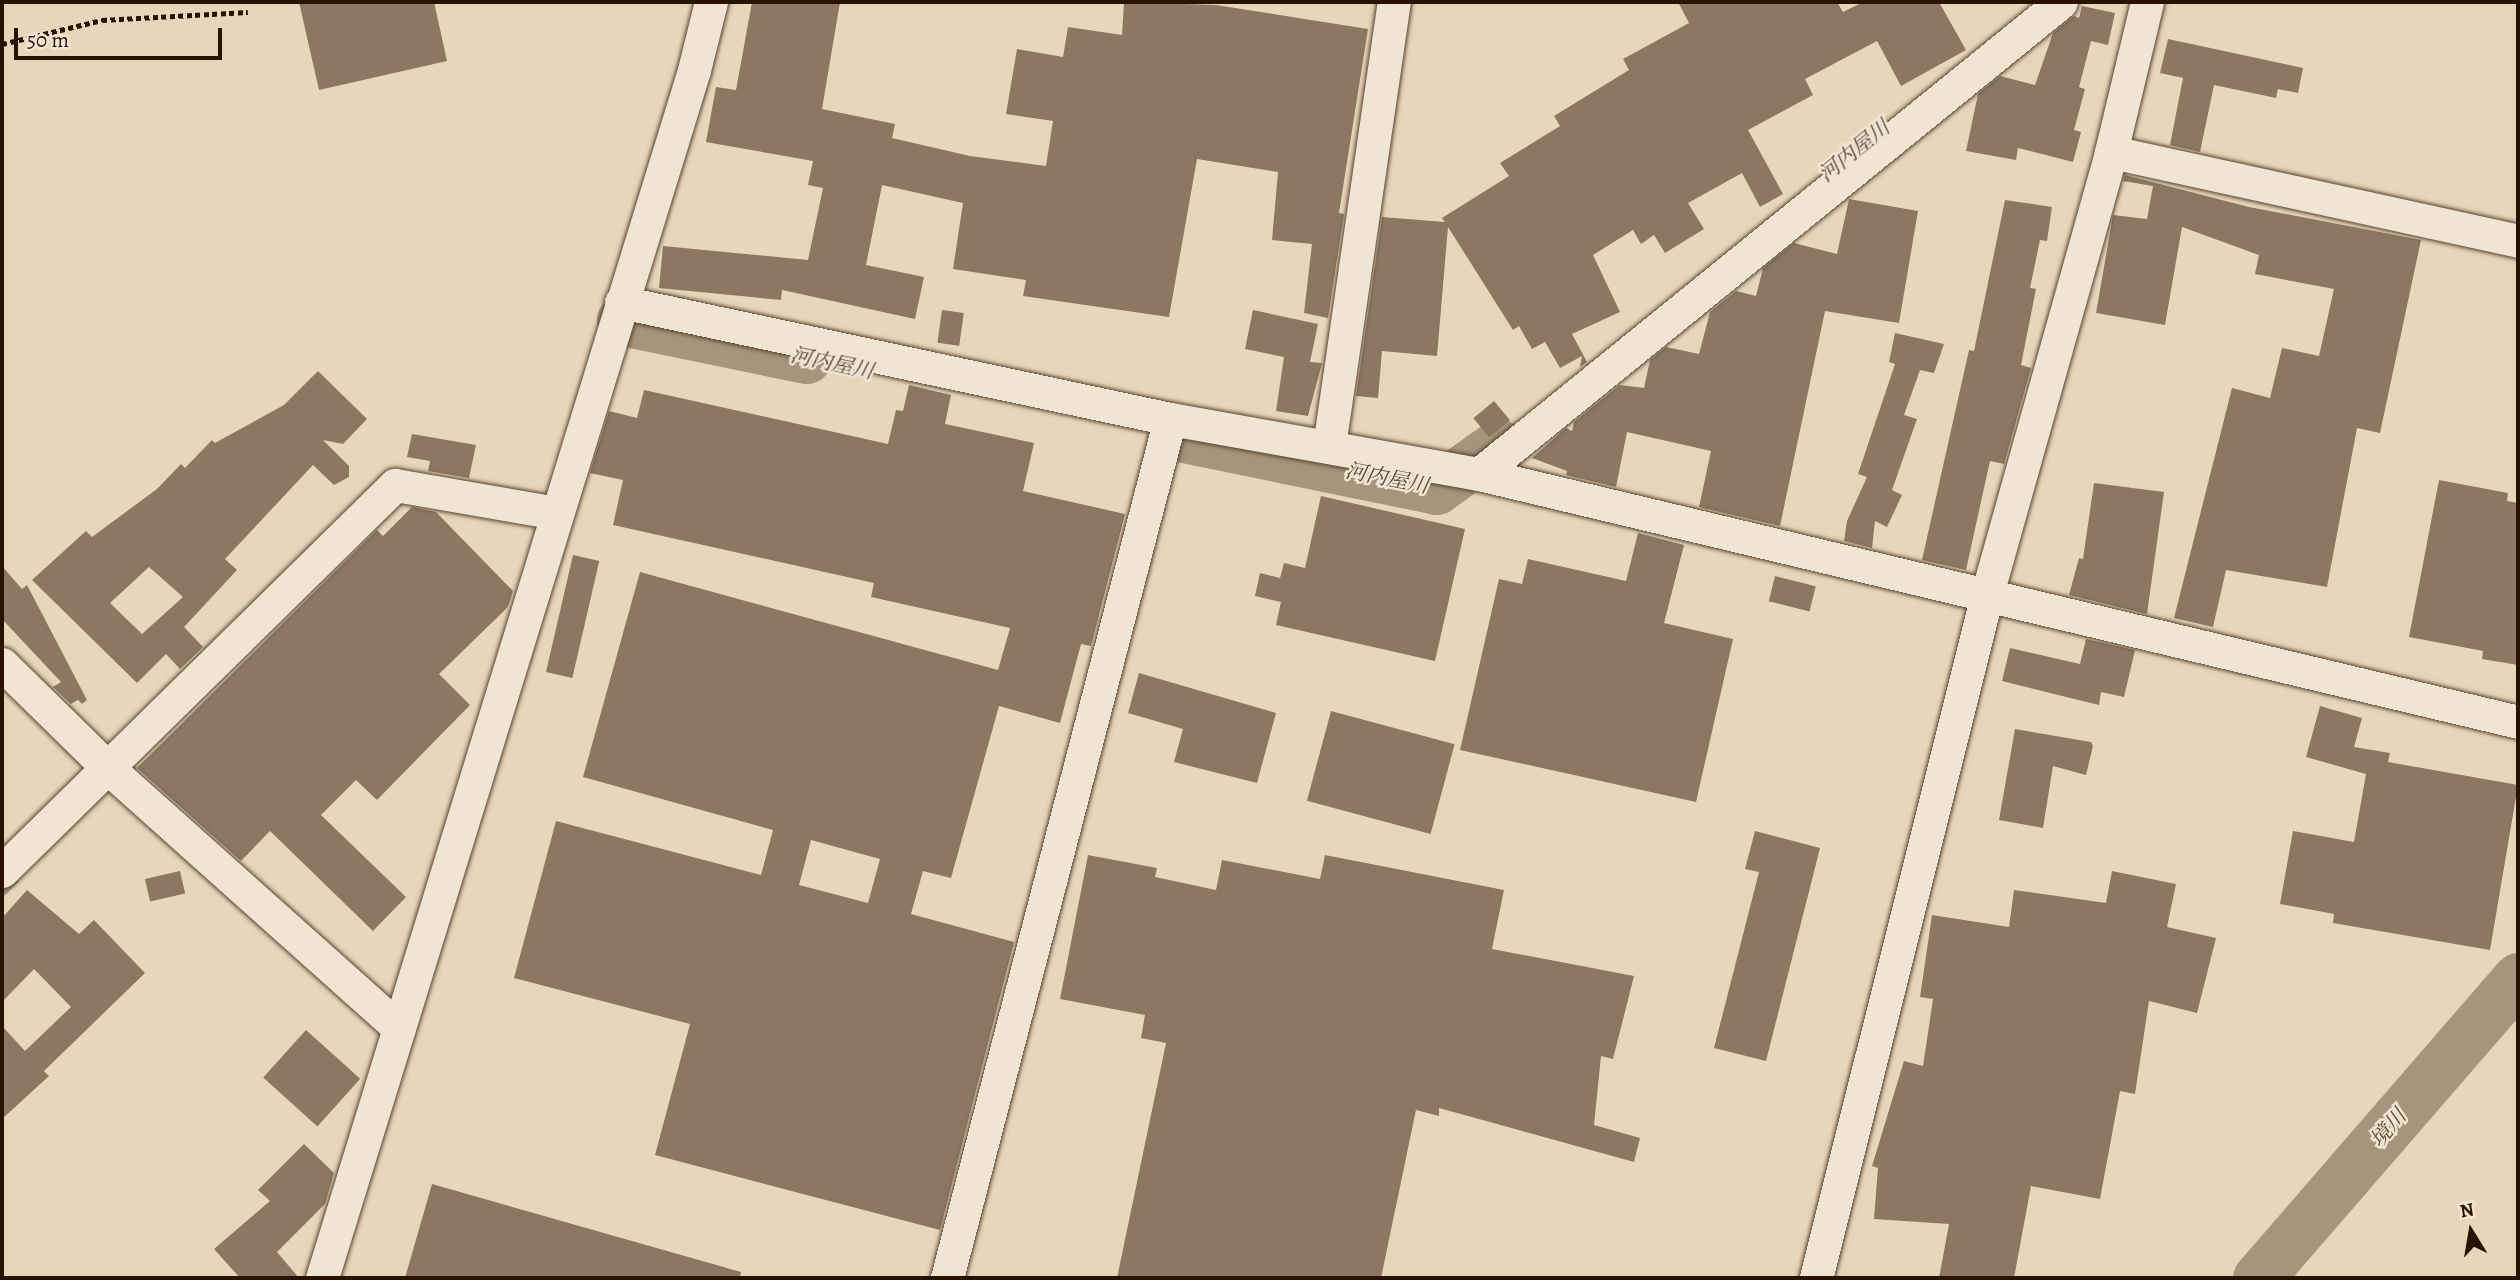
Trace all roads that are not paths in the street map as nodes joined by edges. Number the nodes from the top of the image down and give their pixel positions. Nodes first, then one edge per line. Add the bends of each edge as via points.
1 (711, 2) edge
2 (1394, 2) edge
3 (2061, 2) edge
4 (2147, 2) edge
5 (2111, 152) junction
6 (2518, 241) edge
7 (621, 302) junction
8 (1170, 419) junction
9 (1329, 446) junction
10 (1479, 474) junction
11 (557, 513) junction
12 (1987, 594) junction
13 (2, 664) edge
14 (2518, 722) edge
15 (108, 768) junction
16 (2, 871) edge
17 (399, 1028) junction
18 (322, 1278) edge
19 (947, 1278) edge
20 (1816, 1278) edge

1 - 7 street
2 - 9 street
3 - 10 street
4 - 5 street
5 - 6 street
5 - 12 street
7 - 8 street
7 - 11 street
8 - 9 street
8 - 19 street
9 - 10 street
10 - 12 street
11 - 15 street via 395,485
11 - 17 street
12 - 14 street
12 - 20 street
13 - 15 street
15 - 16 street
15 - 17 street
17 - 18 street

